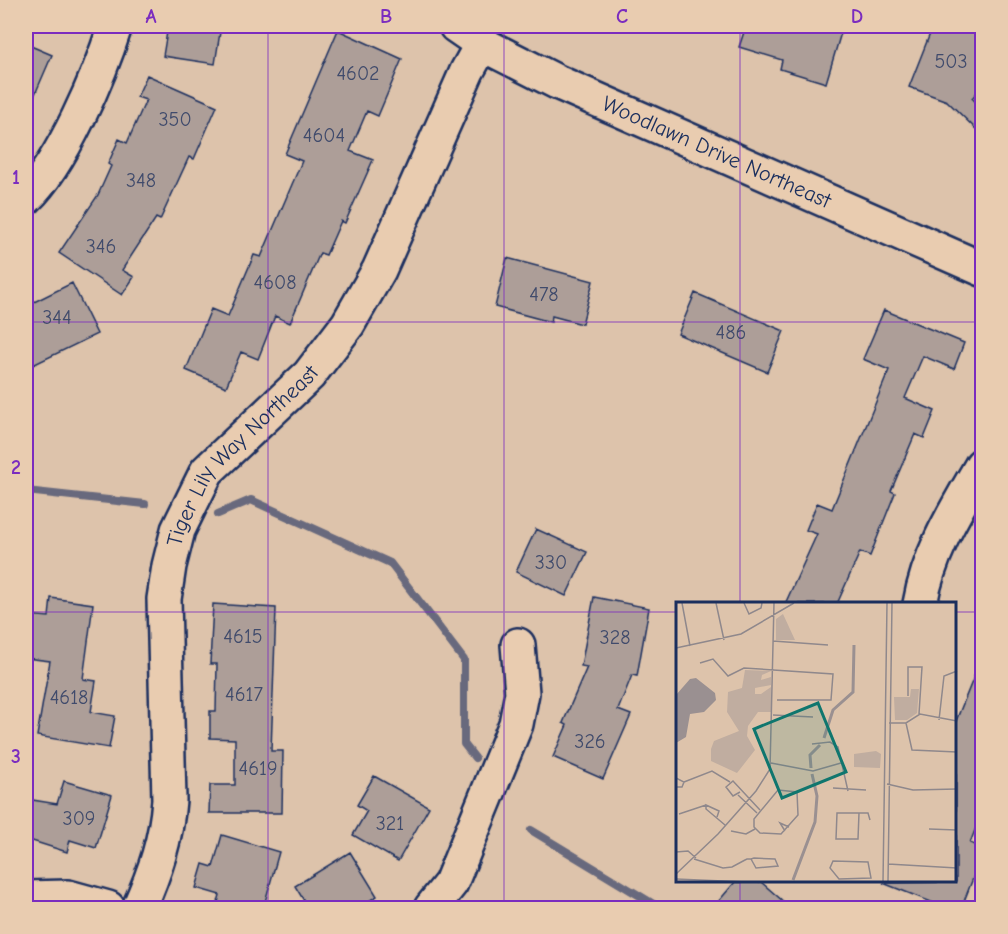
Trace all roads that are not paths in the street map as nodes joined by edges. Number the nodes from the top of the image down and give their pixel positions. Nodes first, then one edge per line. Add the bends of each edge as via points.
1 (115, 26) edge
2 (456, 26) edge
3 (482, 44) junction
4 (26, 198) edge
5 (982, 270) edge
6 (982, 465) edge
7 (920, 602) edge
8 (518, 645) dead end
9 (26, 898) edge
10 (108, 909) edge
11 (139, 909) edge
12 (431, 909) edge

1 - 4 street via 61,151 40,185
2 - 3 street, Woodlawn Drive Northeast
3 - 5 street, Woodlawn Drive Northeast via 557,82
3 - 11 street, Tiger Lily Way Northeast via 380,270 348,324 309,375 207,471 178,530 168,566 165,600 169,800 166,831 159,862
6 - 7 street via 942,533 930,561
8 - 12 street via 522,693 516,724 451,883
9 - 10 street via 68,897

